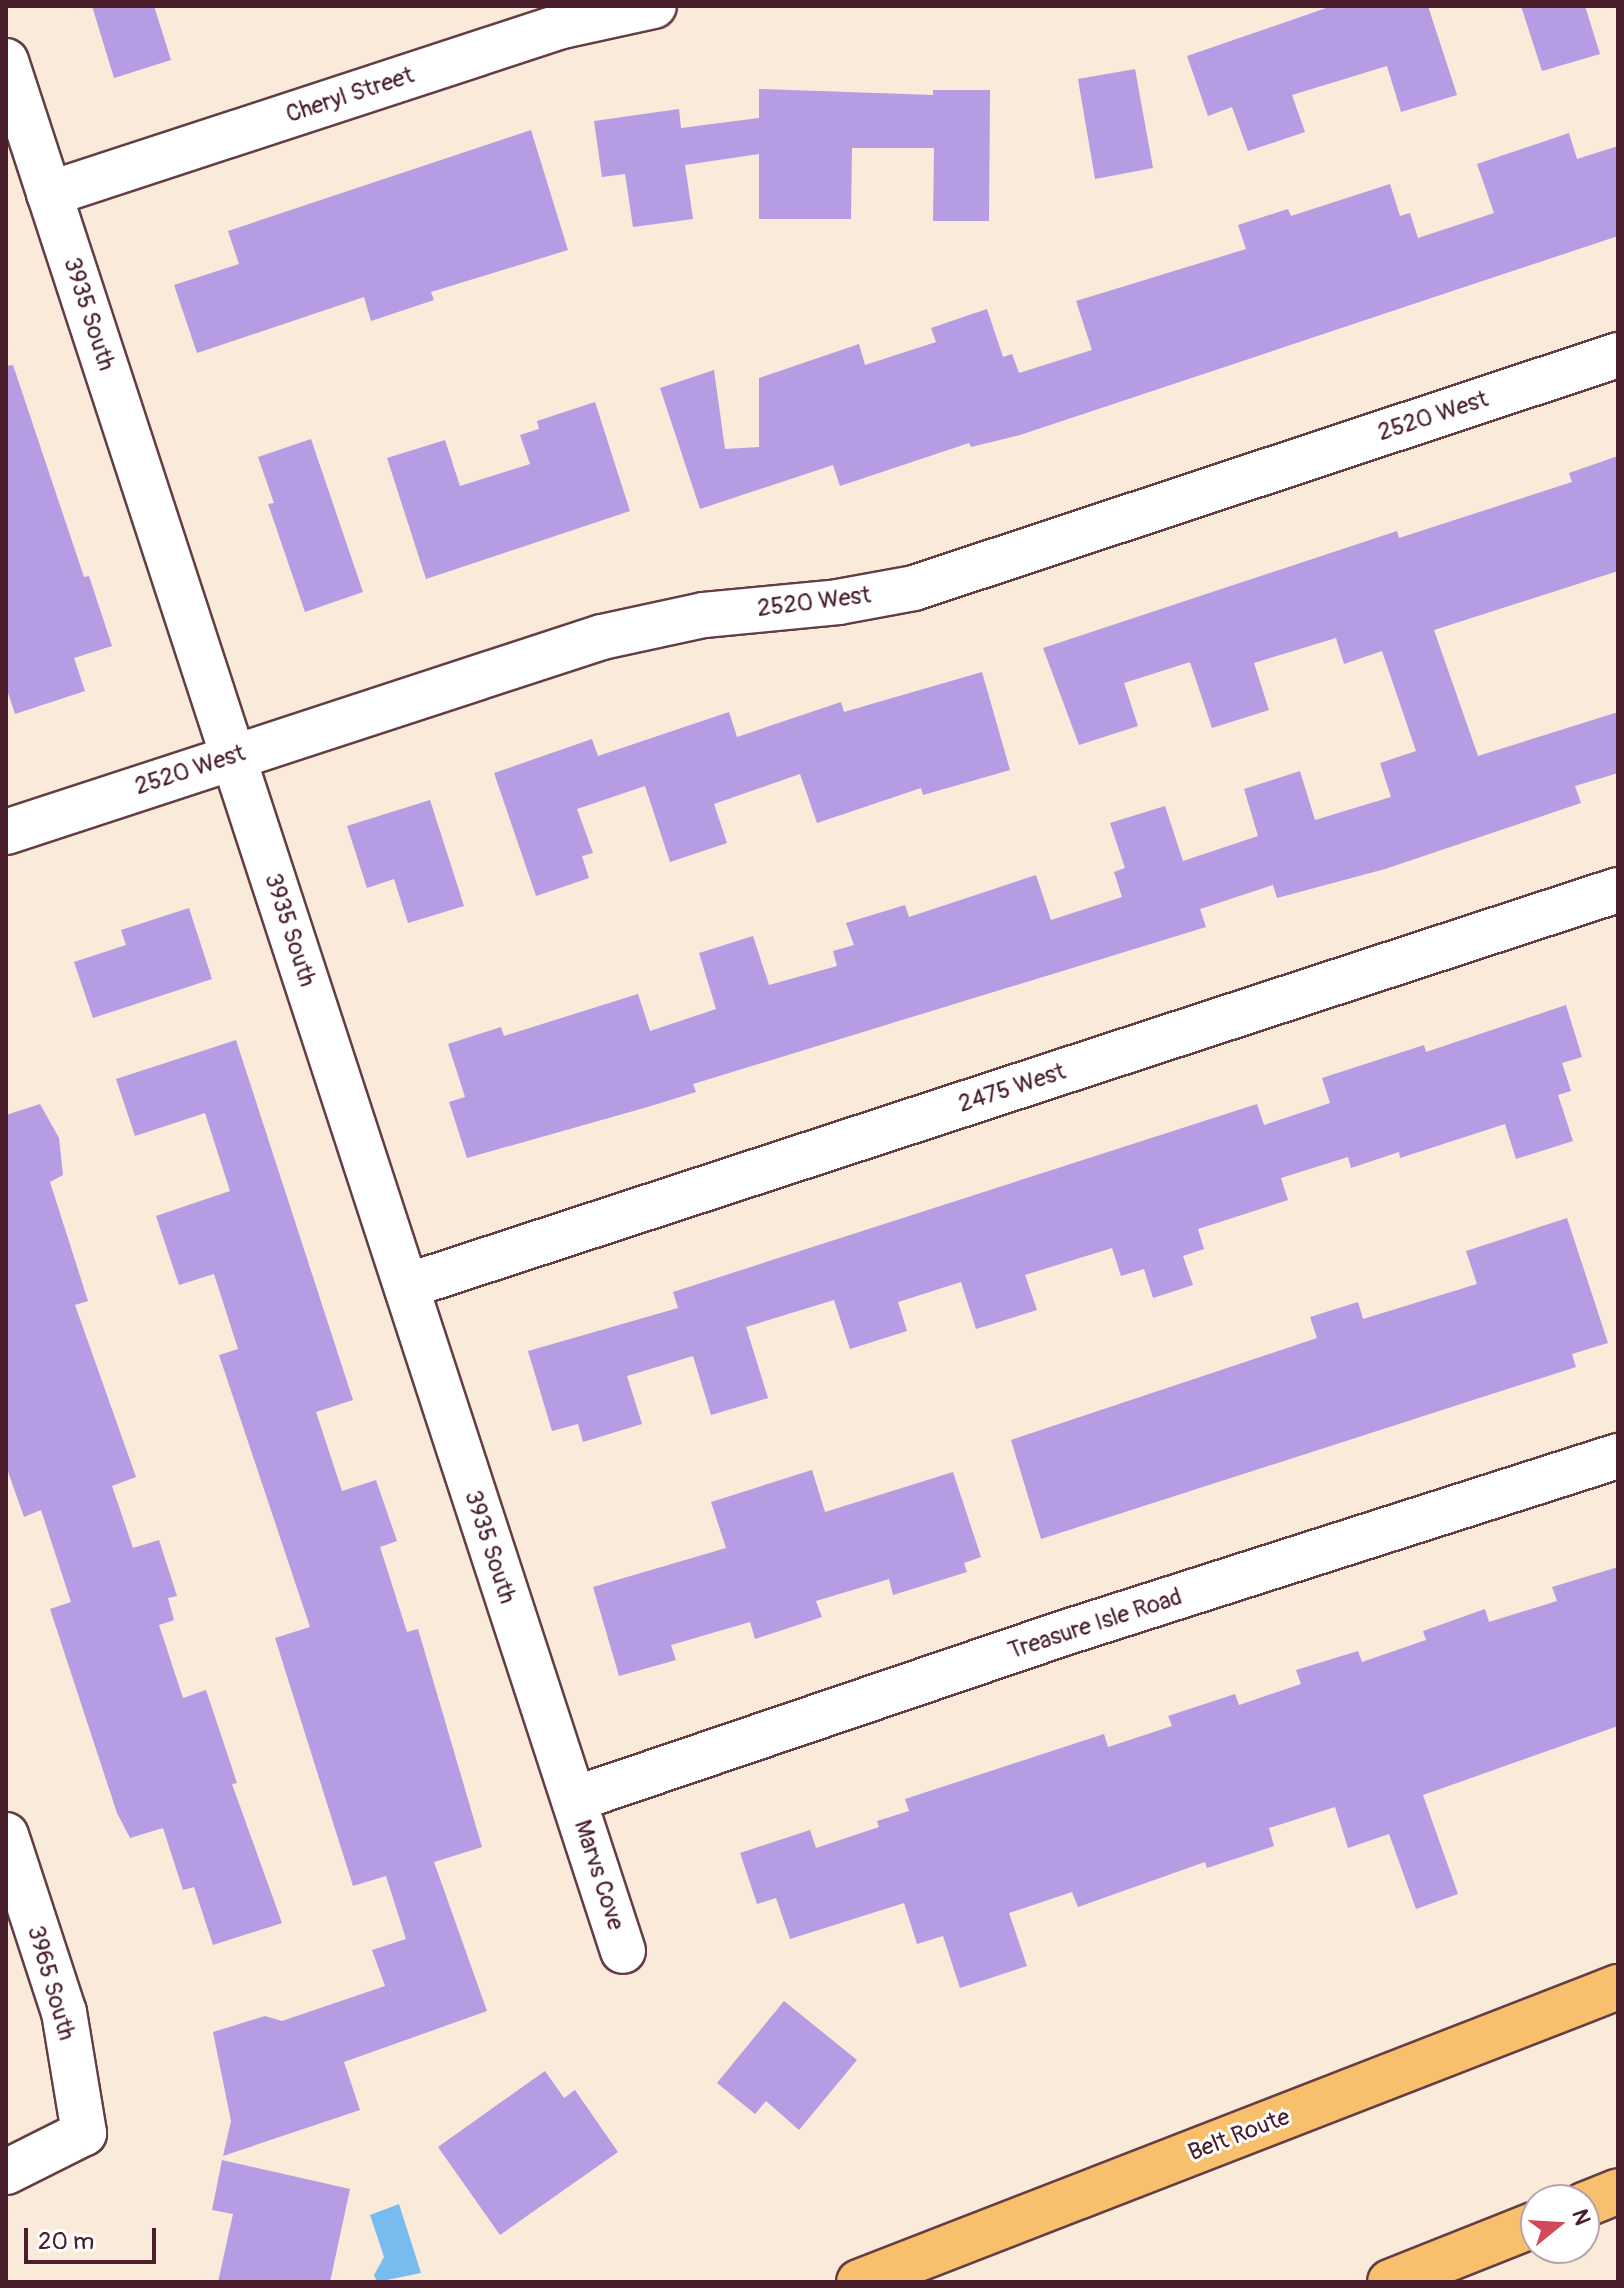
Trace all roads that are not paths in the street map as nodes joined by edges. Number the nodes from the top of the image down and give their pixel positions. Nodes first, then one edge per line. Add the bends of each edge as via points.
1 (654, 6) edge
2 (6, 61) edge
3 (49, 194) junction
4 (1618, 355) edge
5 (233, 756) junction
6 (6, 832) edge
7 (1618, 890) edge
8 (407, 1286) junction
9 (1618, 1456) edge
10 (575, 1799) junction
11 (6, 1835) edge
12 (623, 1951) dead end
13 (1618, 1987) edge
14 (6, 2172) edge
15 (1520, 2230) edge
16 (859, 2282) edge
17 (1390, 2282) edge

1 - 3 street, Cheryl Street via 562,26
2 - 3 street, 3935 South
3 - 5 street, 3935 South
4 - 5 street, 2520 West via 914,588 838,602 704,615 602,637
5 - 6 street, 2520 West
5 - 8 street, 3935 South
7 - 8 street, 2475 West
8 - 10 street, 3935 South
9 - 10 street, Treasure Isle Road via 1064,1633
10 - 12 street, Marvs Cove
11 - 14 street, 3965 South via 64,2012 84,2133
13 - 16 highway, Belt Route
15 - 17 highway

